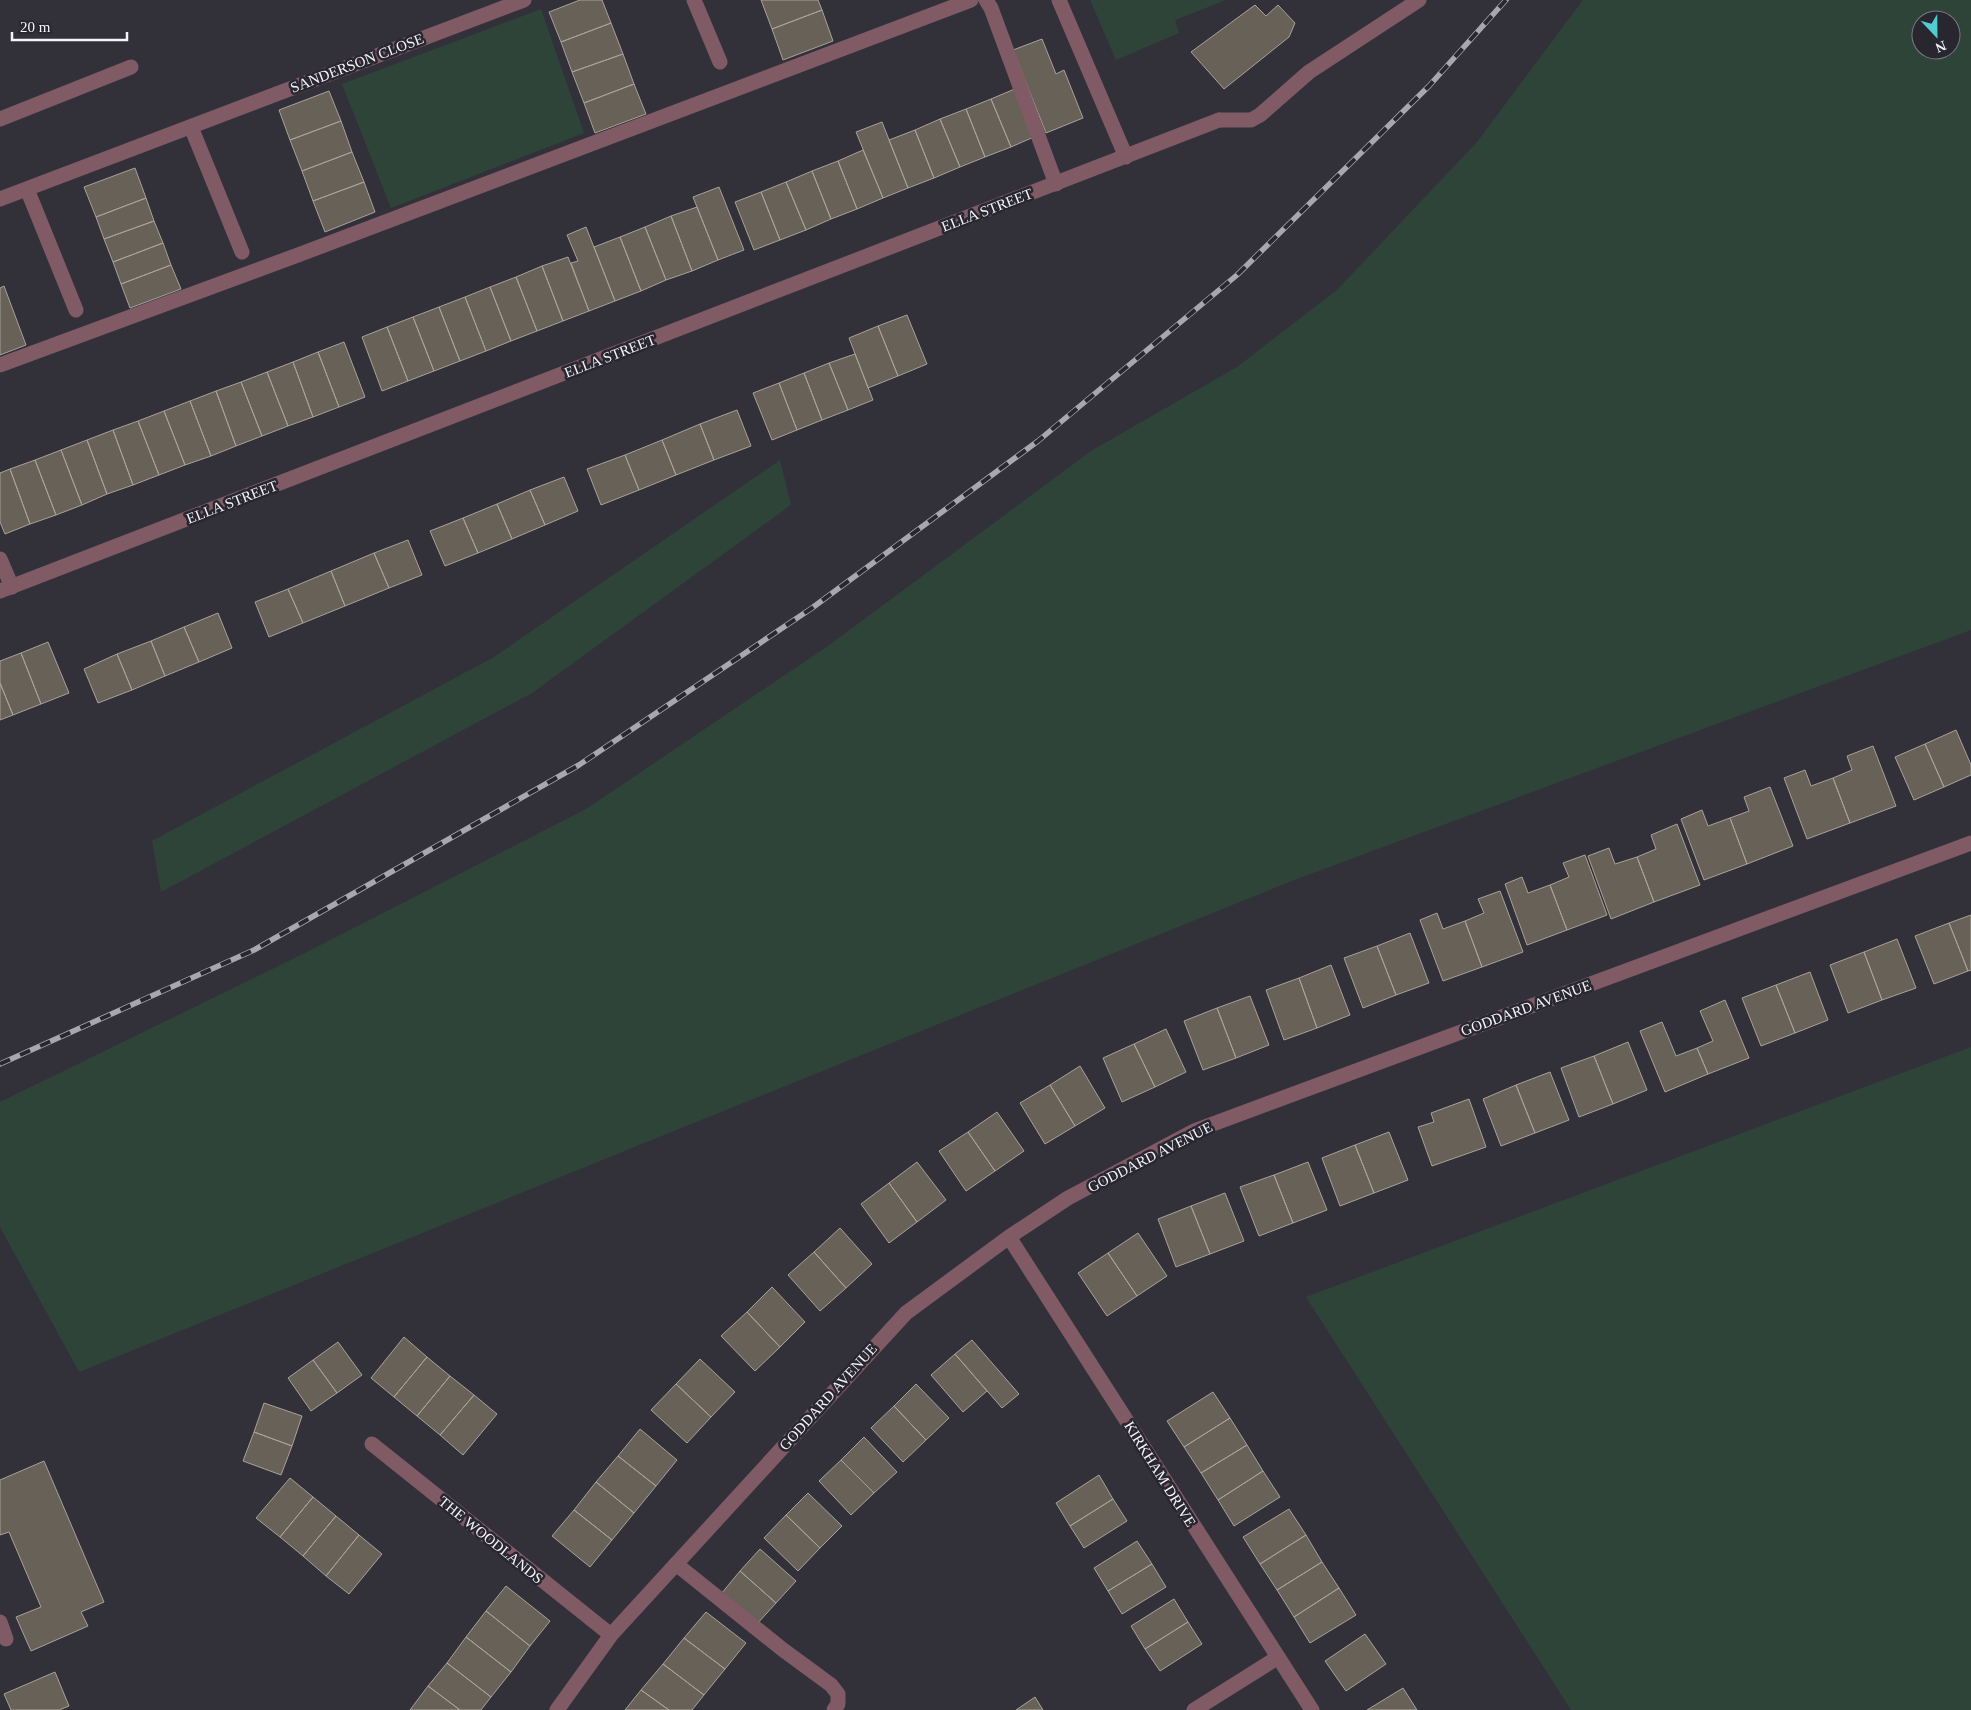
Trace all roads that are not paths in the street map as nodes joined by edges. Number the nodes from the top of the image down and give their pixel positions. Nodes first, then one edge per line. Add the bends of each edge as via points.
1 (524, 0) edge
2 (694, 0) edge
3 (971, 0) edge
4 (986, 0) edge
5 (1059, 0) edge
6 (1419, 0) edge
7 (720, 62) dead end
8 (131, 67) dead end
9 (0, 119) edge
10 (191, 127) junction
11 (1126, 156) junction
12 (1056, 184) junction
13 (27, 189) junction
14 (0, 199) edge
15 (242, 252) dead end
16 (76, 310) dead end
17 (0, 365) edge
18 (0, 559) edge
19 (6, 589) edge
20 (1971, 843) edge
21 (1009, 1237) junction
22 (372, 1444) dead end
23 (676, 1564) junction
24 (0, 1622) edge
25 (611, 1635) junction
26 (6, 1639) dead end
27 (1278, 1658) junction
28 (556, 1710) edge
29 (834, 1710) edge
30 (1194, 1710) edge
31 (1312, 1710) edge

1 - 10 street, SANDERSON CLOSE
2 - 7 street
3 - 17 street
4 - 12 street via 992,8
5 - 11 street
6 - 11 street, ELLA STREET via 1309,72 1251,120 1219,120
8 - 9 street
10 - 13 street, SANDERSON CLOSE
10 - 15 street
11 - 12 street, ELLA STREET
12 - 19 street, ELLA STREET
13 - 14 street, SANDERSON CLOSE
13 - 16 street
18 - 19 street
20 - 21 street, GODDARD AVENUE via 1194,1131 1068,1198
21 - 23 street, GODDARD AVENUE via 906,1313
21 - 27 street, KIRKHAM DRIVE
22 - 25 street, THE WOODLANDS
23 - 25 street, GODDARD AVENUE
23 - 29 street via 832,1685 838,1694
24 - 26 street
25 - 28 street, GODDARD AVENUE
27 - 30 street
27 - 31 street, KIRKHAM DRIVE

